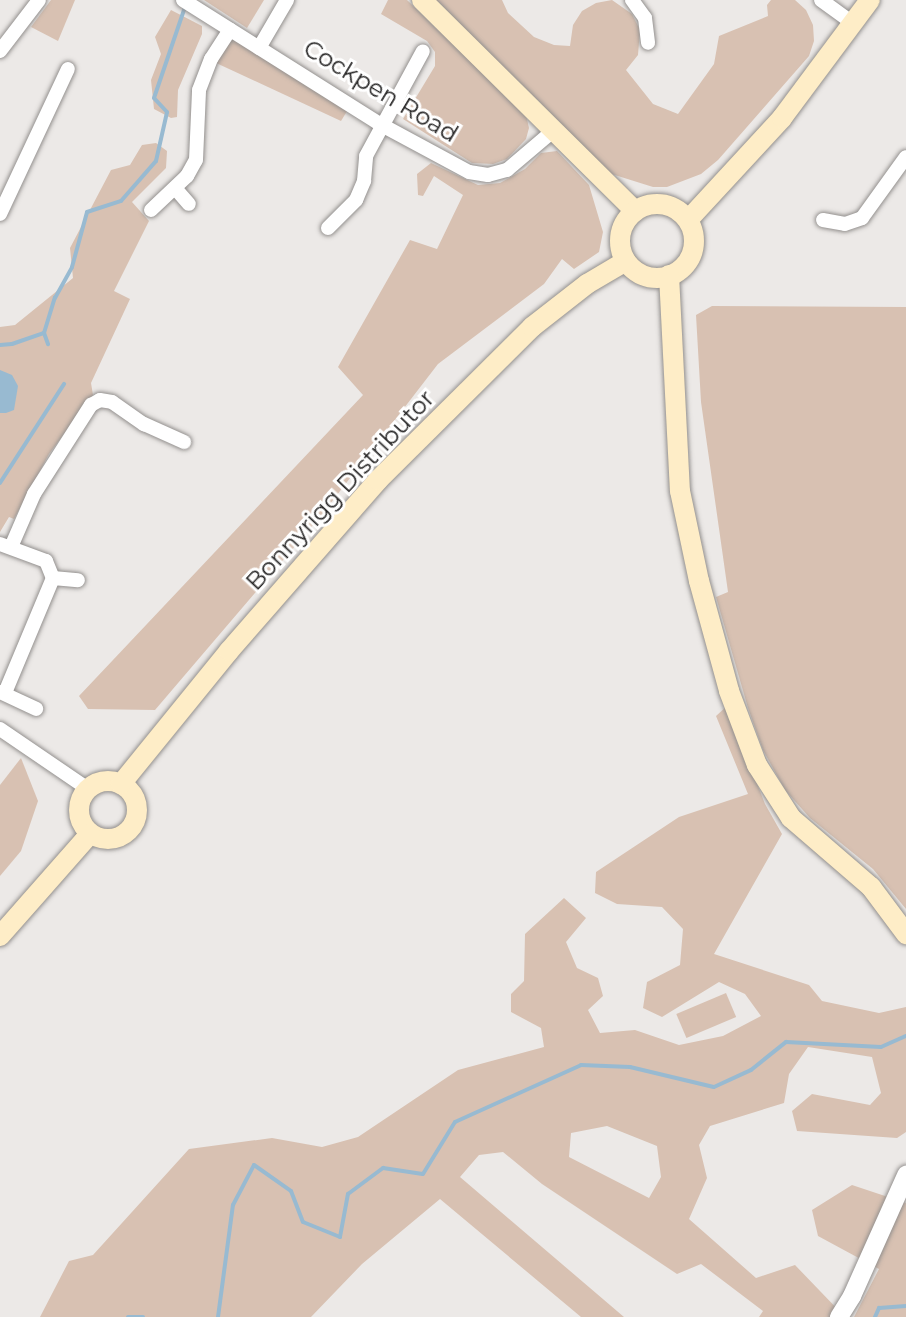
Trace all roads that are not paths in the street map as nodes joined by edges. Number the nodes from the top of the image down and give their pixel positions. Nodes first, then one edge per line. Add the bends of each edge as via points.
1 (39, 0) edge
2 (183, 0) edge
3 (287, 0) edge
4 (422, 0) edge
5 (821, 0) edge
6 (870, 0) edge
7 (641, 2) edge
8 (854, 24) junction
9 (230, 30) junction
10 (648, 43) dead end
11 (259, 48) junction
12 (0, 51) edge
13 (423, 51) dead end
14 (68, 69) dead end
15 (382, 126) junction
16 (553, 131) junction
17 (906, 158) edge
18 (175, 188) junction
19 (189, 204) dead end
20 (151, 210) dead end
21 (635, 211) junction
22 (0, 214) edge
23 (688, 220) junction
24 (823, 220) dead end
25 (328, 228) dead end
26 (626, 261) junction
27 (669, 275) junction
28 (184, 442) dead end
29 (5, 546) edge
30 (53, 578) junction
31 (78, 580) dead end
32 (2, 692) edge
33 (36, 709) dead end
34 (0, 729) edge
35 (121, 784) junction
36 (88, 789) junction
37 (90, 834) junction
38 (906, 934) edge
39 (0, 936) edge
40 (906, 1175) edge
41 (839, 1317) edge

1 - 12 street
2 - 9 street, Cockpen Road
3 - 11 street
4 - 16 main road
5 - 8 street
6 - 8 main road
7 - 10 street
8 - 23 main road via 782,118
9 - 11 street, Cockpen Road
9 - 18 street via 199,90 196,160
11 - 15 street, Cockpen Road
13 - 15 street
14 - 22 street
15 - 16 street, Cockpen Road via 469,172 488,175 507,170
15 - 25 street via 366,156 356,200
16 - 21 main road
17 - 24 street via 862,218 845,224
18 - 19 street
18 - 20 street
21 - 23 main road via 663,204
21 - 26 main road via 621,228
23 - 27 main road via 692,252
26 - 27 main road via 645,276
26 - 35 main road, Bonnyrigg Distributor via 532,327 378,480
27 - 38 main road via 680,491 729,691 757,765 791,818 871,887
28 - 29 street via 112,402 91,405
29 - 30 street via 46,561
30 - 31 street
30 - 32 street
32 - 33 street
34 - 36 street
35 - 36 main road via 99,782
35 - 37 main road via 137,805 133,826 114,839
36 - 37 main road via 78,815
37 - 39 main road
40 - 41 street

